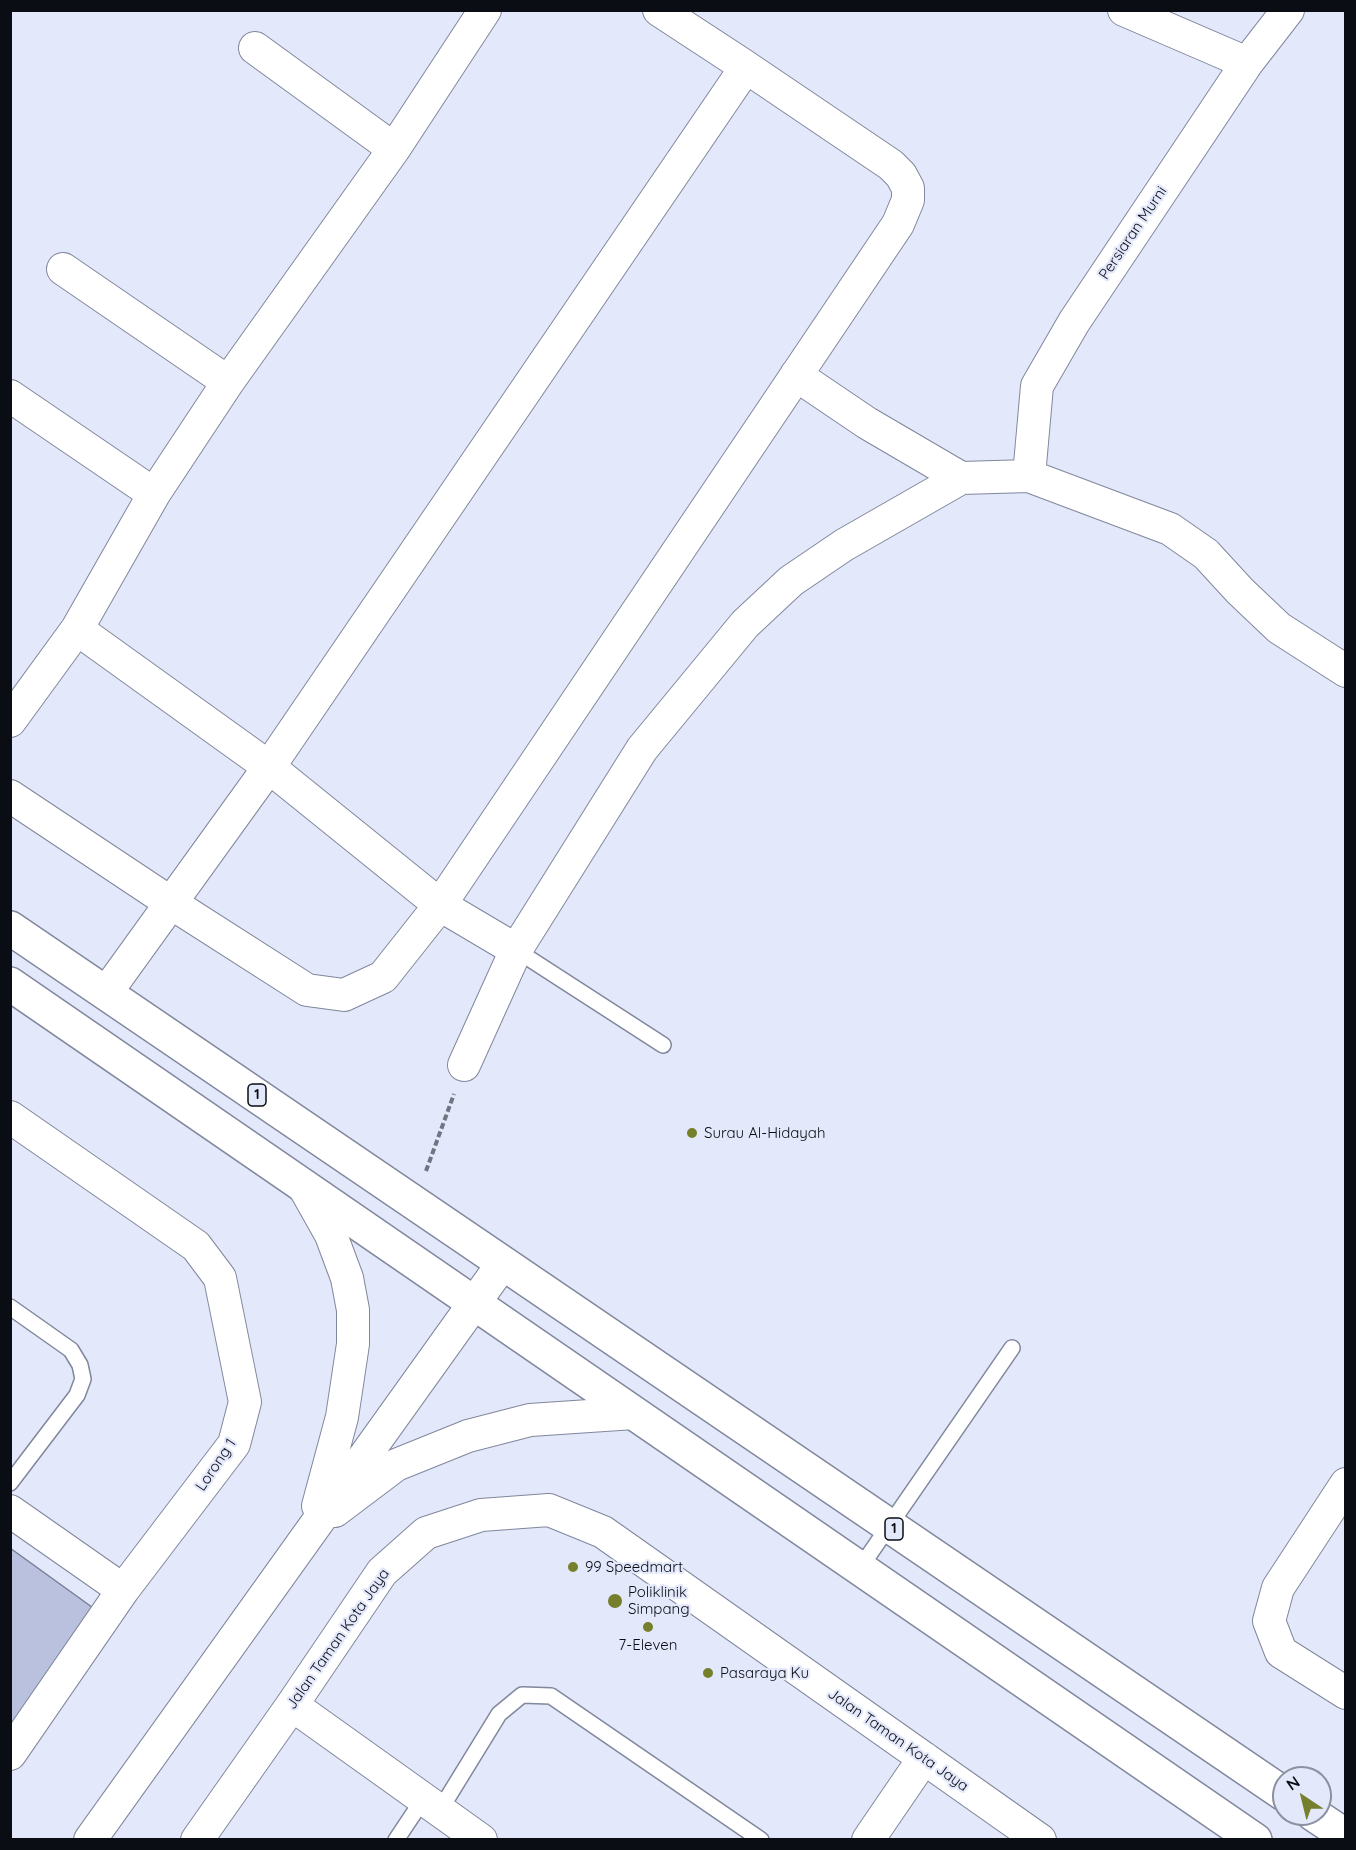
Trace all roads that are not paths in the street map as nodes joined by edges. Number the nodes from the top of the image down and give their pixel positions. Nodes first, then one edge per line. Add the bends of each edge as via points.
1 (485, 10) edge
2 (658, 10) edge
3 (1124, 10) edge
4 (1288, 10) edge
5 (255, 48) dead end
6 (1247, 63) junction
7 (746, 68) junction
8 (394, 148) junction
9 (63, 268) dead end
10 (796, 375) junction
11 (228, 382) junction
12 (10, 396) edge
13 (1029, 476) junction
14 (961, 478) junction
15 (154, 494) junction
16 (77, 629) junction
17 (1346, 671) edge
18 (10, 721) edge
19 (269, 767) junction
20 (10, 796) edge
21 (171, 903) junction
22 (440, 905) junction
23 (10, 928) edge
24 (516, 950) junction
25 (11, 986) edge
26 (106, 993) junction
27 (663, 1045) dead end
28 (464, 1065) road end
29 (10, 1117) edge
30 (304, 1187) junction
31 (503, 1263) junction
32 (473, 1303) junction
33 (10, 1307) edge
34 (1012, 1348) dead end
35 (634, 1413) junction
36 (10, 1483) edge
37 (1344, 1489) edge
38 (10, 1511) edge
39 (890, 1526) junction
40 (312, 1527) junction
41 (860, 1568) junction
42 (123, 1590) junction
43 (1346, 1693) edge
44 (292, 1705) junction
45 (10, 1754) edge
46 (924, 1758) junction
47 (1272, 1786) edge
48 (432, 1804) junction
49 (1331, 1826) edge
50 (1346, 1836) edge
51 (90, 1839) edge
52 (197, 1839) edge
53 (396, 1839) edge
54 (481, 1839) edge
55 (760, 1839) edge
56 (868, 1839) edge
57 (1040, 1839) edge
58 (1255, 1839) edge

1 - 8 street
2 - 7 street
3 - 6 street
4 - 6 street, Persiaran Murni
5 - 8 street
6 - 13 street, Persiaran Murni via 1074,322 1037,386
7 - 10 street via 891,165 908,188 908,200 898,224
7 - 19 street
8 - 11 street
9 - 11 street
10 - 14 street via 867,423
10 - 22 street
11 - 15 street
12 - 15 street
13 - 14 street
13 - 17 street via 1170,529 1206,554 1279,628
14 - 24 street via 844,544 791,581 745,624 642,749
15 - 16 street
16 - 18 street
16 - 19 street
19 - 21 street
19 - 22 street
20 - 21 street
21 - 22 street via 307,990 344,995 383,977
21 - 26 street
22 - 24 street
23 - 26 highway, 1
24 - 27 lane
24 - 28 street
25 - 30 highway
26 - 31 highway, 1
29 - 42 street, Lorong 1 via 196,1246 220,1278 245,1402 234,1444
30 - 32 highway
30 - 40 street via 331,1235 347,1278 354,1344 342,1417
31 - 32 street
31 - 39 highway, 1
32 - 35 highway
32 - 40 street
33 - 36 lane via 71,1350 83,1378 77,1395
34 - 39 lane
35 - 40 street via 530,1420 468,1436 396,1466
35 - 41 highway
37 - 43 street via 1278,1588 1269,1621 1281,1652
38 - 42 street
39 - 41 lane
39 - 47 highway, 1
40 - 51 street
41 - 58 highway
42 - 45 street, Lorong 1
44 - 46 street, Jalan Taman Kota Jaya via 382,1572 426,1533 481,1515 549,1510 603,1532
44 - 48 street
44 - 52 street, Jalan Taman Kota Jaya
46 - 56 street
46 - 57 street, Jalan Taman Kota Jaya
48 - 53 lane
48 - 54 street
48 - 55 lane via 499,1714 522,1695 551,1696
49 - 50 highway

